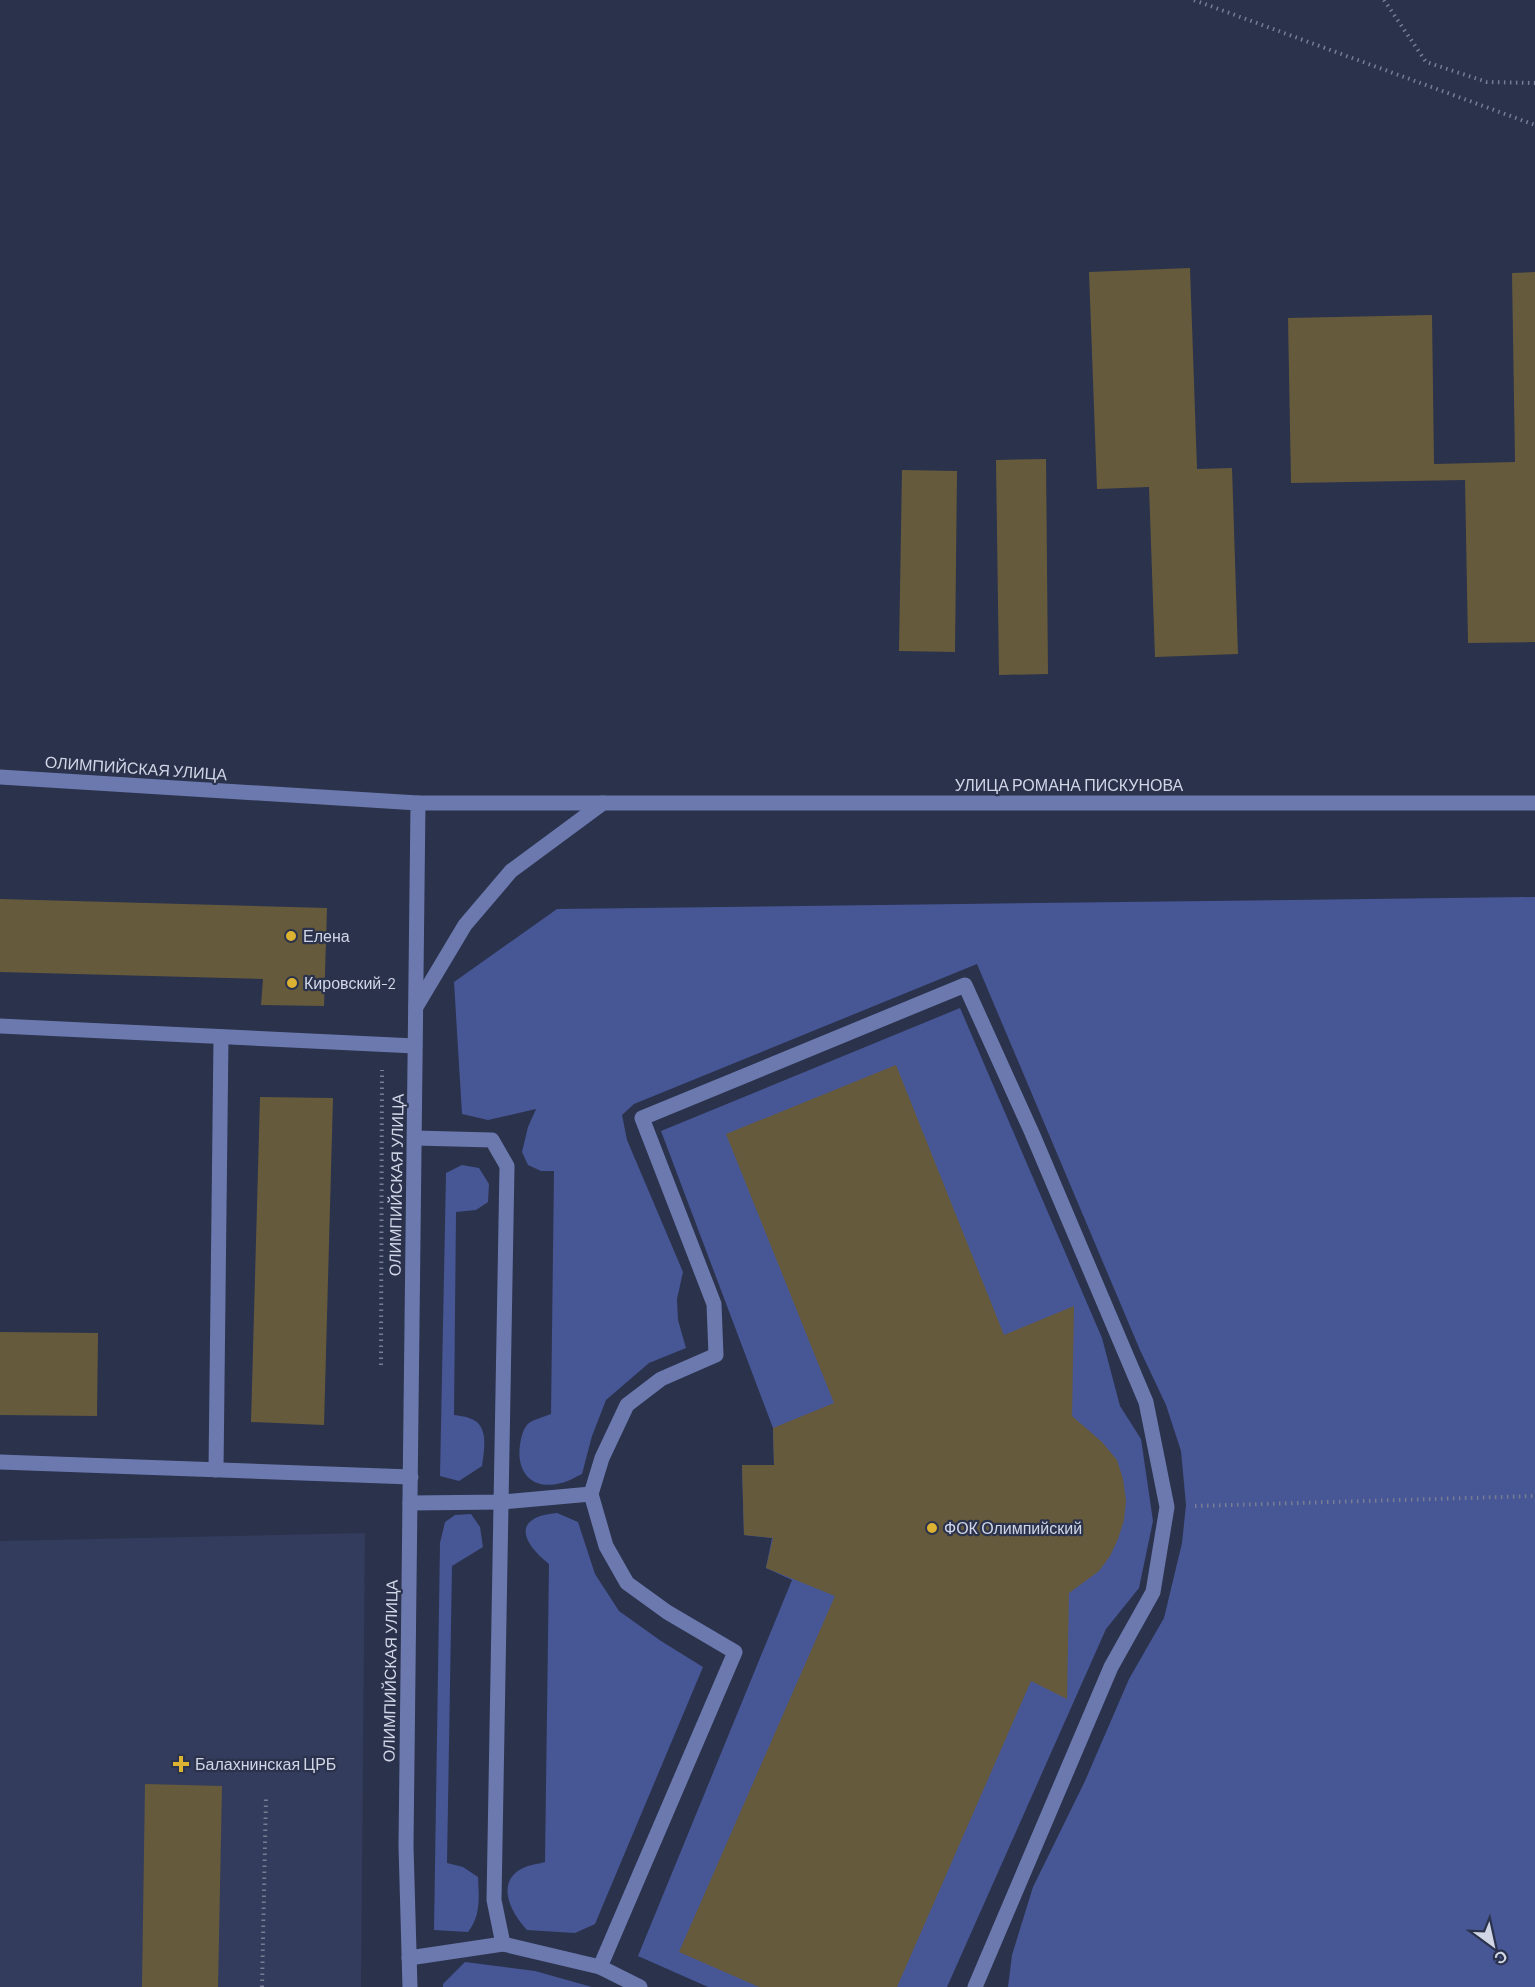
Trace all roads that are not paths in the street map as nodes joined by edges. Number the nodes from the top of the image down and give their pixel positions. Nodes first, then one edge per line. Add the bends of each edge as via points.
1 (0, 777) edge
2 (418, 803) junction
3 (603, 803) junction
4 (1535, 803) edge
5 (416, 1007) junction
6 (0, 1026) edge
7 (220, 1036) junction
8 (416, 1046) junction
9 (414, 1137) junction
10 (0, 1462) edge
11 (216, 1470) junction
12 (411, 1477) junction
13 (591, 1494) junction
14 (503, 1502) junction
15 (410, 1503) junction
16 (503, 1944) junction
17 (409, 1958) junction
18 (600, 1967) junction
19 (410, 1987) edge
20 (640, 1987) edge
21 (975, 1987) edge

1 - 2 street, ОЛИМПИЙСКАЯ УЛИЦА
2 - 3 street, УЛИЦА РОМАНА ПИСКУНОВА
2 - 5 street, ОЛИМПИЙСКАЯ УЛИЦА
3 - 4 street, УЛИЦА РОМАНА ПИСКУНОВА
3 - 5 street via 511,871 465,925
5 - 8 street, ОЛИМПИЙСКАЯ УЛИЦА
6 - 7 street
7 - 8 street
7 - 11 street
8 - 9 street, ОЛИМПИЙСКАЯ УЛИЦА
9 - 12 street, ОЛИМПИЙСКАЯ УЛИЦА
9 - 14 street via 492,1140 507,1166
10 - 11 street
11 - 12 street
12 - 15 street, ОЛИМПИЙСКАЯ УЛИЦА
13 - 14 street
13 - 18 street via 606,1546 627,1583 735,1652
13 - 21 street via 602,1458 627,1405 661,1379 716,1354 714,1304 642,1118 965,985 1146,1402 1167,1507 1153,1592 1111,1667
14 - 15 street
14 - 16 street via 494,1900
15 - 17 street, ОЛИМПИЙСКАЯ УЛИЦА via 406,1846
16 - 17 street
16 - 18 street
17 - 19 street, ОЛИМПИЙСКАЯ УЛИЦА
18 - 20 street

